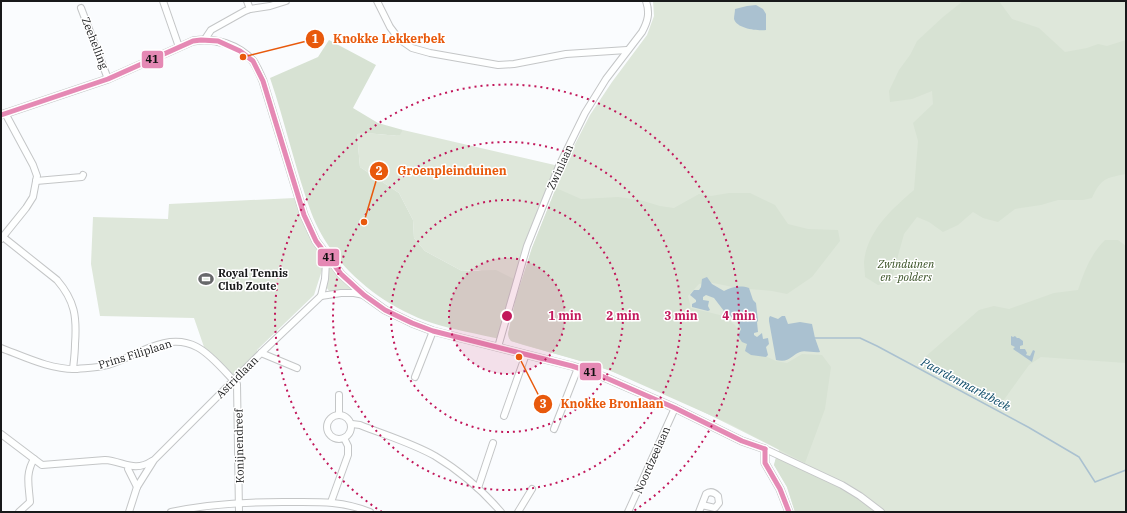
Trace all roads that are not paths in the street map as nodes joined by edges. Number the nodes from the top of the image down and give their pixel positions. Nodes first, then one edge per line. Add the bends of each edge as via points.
1 (163, 1) edge
2 (247, 1) edge
3 (286, 1) edge
4 (377, 1) edge
5 (646, 1) edge
6 (81, 8) dead end
7 (250, 9) junction
8 (205, 40) junction
9 (179, 48) junction
10 (627, 50) junction
11 (108, 79) junction
12 (3, 114) edge
13 (83, 175) dead end
14 (36, 181) junction
15 (2, 238) edge
16 (328, 258) junction
17 (364, 295) junction
18 (321, 296) junction
19 (433, 331) junction
20 (498, 347) junction
21 (1, 348) edge
22 (261, 353) junction
23 (526, 354) junction
24 (297, 368) dead end
25 (578, 368) junction
26 (73, 369) junction
27 (415, 377) dead end
28 (234, 381) junction
29 (339, 395) dead end
30 (675, 408) junction
31 (339, 414) junction
32 (504, 416) dead end
33 (352, 424) junction
34 (554, 429) dead end
35 (1, 434) edge
36 (344, 438) junction
37 (493, 443) dead end
38 (765, 449) junction
39 (34, 459) junction
40 (154, 460) junction
41 (129, 466) junction
42 (137, 487) junction
43 (478, 488) junction
44 (532, 489) dead end
45 (239, 502) junction
46 (331, 502) junction
47 (702, 505) dead end
48 (19, 512) edge
49 (129, 512) edge
50 (171, 512) edge
51 (239, 512) edge
52 (370, 512) edge
53 (501, 512) edge
54 (518, 512) edge
55 (628, 512) edge
56 (699, 512) edge
57 (789, 512) edge
58 (881, 512) edge

1 - 9 street
2 - 7 street
3 - 7 street
4 - 10 street via 399,39 412,48 430,53 498,66 566,54
5 - 10 street, Zwinlaan via 649,13 646,24
6 - 11 street, Zeehelling
7 - 8 street via 211,30
8 - 9 street via 193,41
8 - 16 street via 221,42 238,49 259,71 304,215 316,241
9 - 11 street
10 - 20 street, Zwinlaan via 585,113 559,166 527,246
11 - 12 street
12 - 14 street via 33,165
13 - 14 street via 82,178
14 - 15 street via 33,198
15 - 26 street via 57,280 70,299 75,312 76,326
16 - 17 street via 349,283
16 - 18 street
17 - 18 street via 341,292
17 - 19 street via 386,310
18 - 22 street, Astridlaan
19 - 20 street
19 - 27 street
20 - 23 street
21 - 26 street, Prins Filiplaan via 47,364
22 - 24 street
22 - 28 street, Astridlaan
23 - 25 street
23 - 32 street
25 - 30 street via 618,382
25 - 34 street
26 - 28 street, Prins Filiplaan via 107,365 166,342 180,342 188,343 204,352
28 - 40 street, Astridlaan
28 - 45 street, Konijnendreef via 238,390
29 - 31 street
30 - 38 street via 742,441
30 - 55 street, Noordzeelaan
31 - 33 street via 347,417
31 - 36 street via 327,423 328,431 336,439
33 - 36 street via 350,432
33 - 43 street via 434,455
35 - 39 street
36 - 46 street via 348,446 348,455
37 - 43 street
38 - 57 street via 765,462
38 - 58 street via 842,485
39 - 41 street via 42,466 105,460
39 - 48 street via 28,475 30,502
40 - 41 street via 139,466
40 - 42 street
41 - 42 street via 128,469
42 - 49 street
43 - 53 street
44 - 54 street
45 - 46 street
45 - 50 street
45 - 51 street, Konijnendreef
46 - 52 street
47 - 56 street

